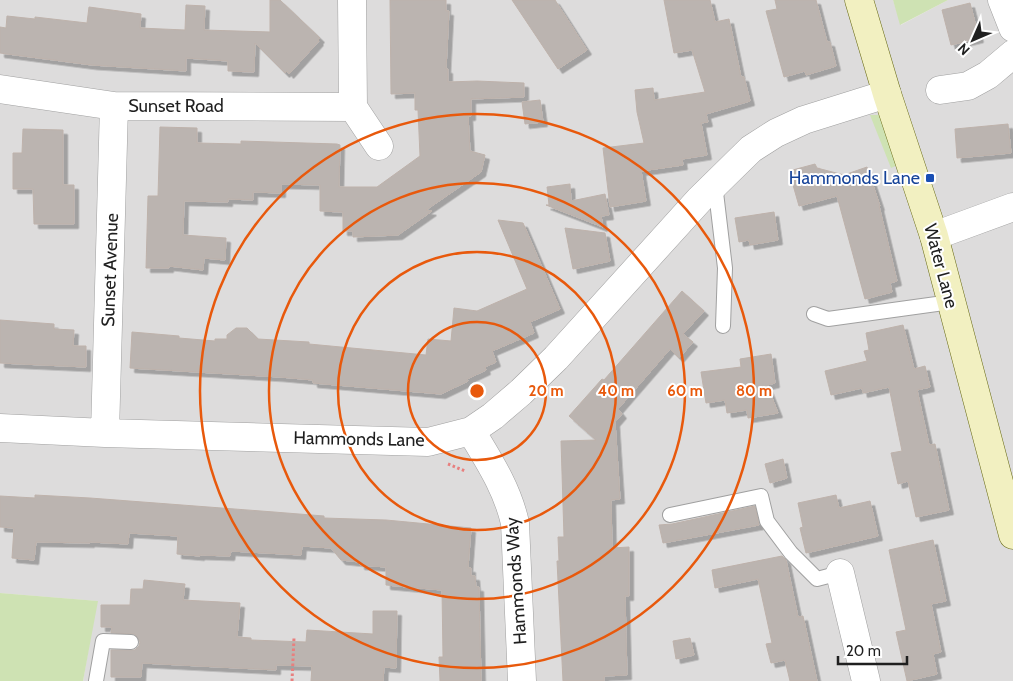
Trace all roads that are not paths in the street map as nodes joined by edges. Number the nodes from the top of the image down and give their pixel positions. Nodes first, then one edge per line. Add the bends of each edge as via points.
1 (352, 0) edge
2 (859, 0) edge
3 (1002, 0) edge
4 (1013, 28) edge
5 (1013, 54) edge
6 (0, 89) edge
7 (940, 90) dead end
8 (887, 94) junction
9 (114, 106) junction
10 (353, 107) junction
11 (379, 146) dead end
12 (715, 183) junction
13 (1013, 208) edge
14 (934, 236) junction
15 (951, 302) junction
16 (814, 314) dead end
17 (723, 326) dead end
18 (0, 428) edge
19 (471, 432) junction
20 (105, 433) junction
21 (670, 515) dead end
22 (1013, 535) edge
23 (840, 573) joint
24 (131, 642) dead end
25 (96, 681) edge
26 (522, 681) edge
27 (866, 681) edge

1 - 10 street
2 - 8 street, Water Lane
3 - 4 street
5 - 7 street via 988,75 968,86
6 - 9 street, Sunset Road
8 - 12 street, Hammonds Lane via 804,120 776,133 751,149
8 - 14 street, Water Lane
9 - 10 street, Sunset Road
9 - 20 street, Sunset Avenue
10 - 11 street
12 - 17 lane via 724,268
12 - 19 street, Hammonds Lane via 556,358 494,416
13 - 14 street
14 - 15 street, Water Lane
15 - 16 lane via 828,319
15 - 22 street, Water Lane
18 - 20 street, Hammonds Lane
19 - 20 street, Hammonds Lane via 428,442
19 - 26 street, Hammonds Way via 503,485 515,523
21 - 23 lane via 761,496 767,521 791,553 816,578
23 - 27 street
24 - 25 lane via 103,640

